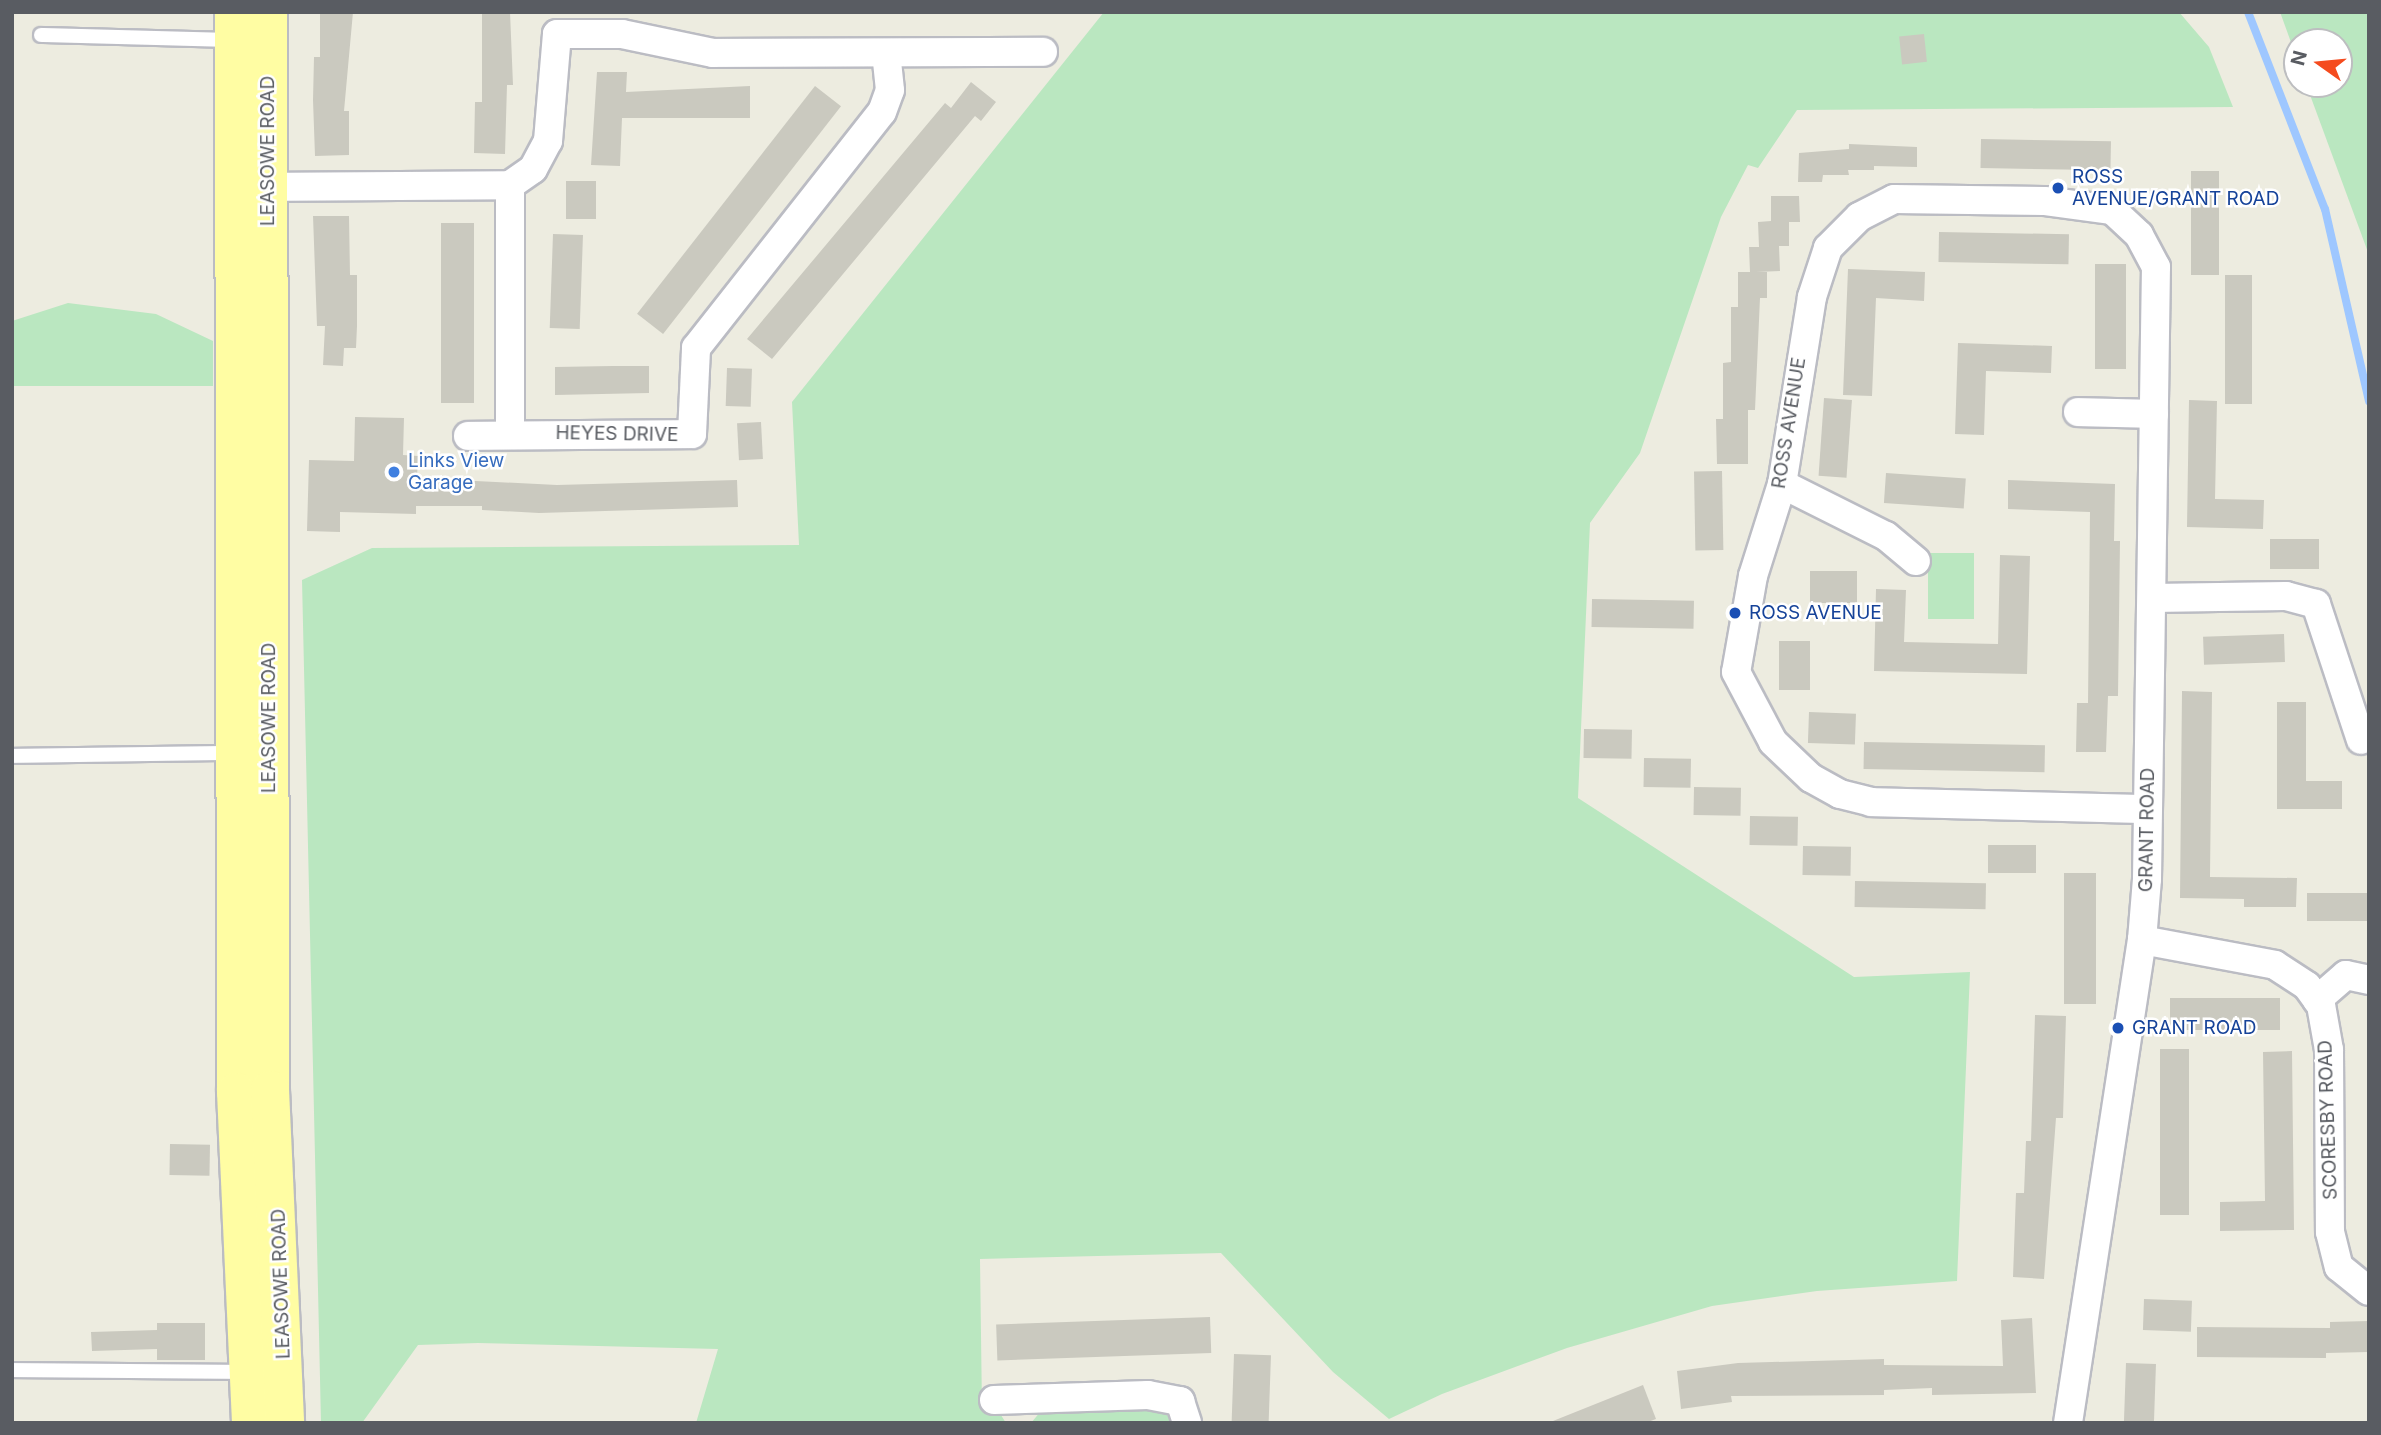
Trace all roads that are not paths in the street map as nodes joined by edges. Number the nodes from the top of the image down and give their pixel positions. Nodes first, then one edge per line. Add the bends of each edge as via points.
1 (268, 12) edge
2 (234, 26) edge
3 (41, 35) dead end
4 (1043, 52) dead end
5 (886, 53) junction
6 (509, 185) junction
7 (252, 187) junction
8 (2140, 235) joint
9 (2078, 412) dead end
10 (2154, 414) junction
11 (510, 433) junction
12 (468, 436) dead end
13 (1782, 484) junction
14 (1916, 561) dead end
15 (2152, 598) junction
16 (2361, 740) dead end
17 (236, 752) junction
18 (12, 756) edge
19 (2147, 809) junction
20 (2142, 940) junction
21 (2369, 981) edge
22 (2316, 1000) junction
23 (2369, 1291) edge
24 (12, 1370) edge
25 (251, 1372) junction
26 (994, 1400) dead end
27 (251, 1423) edge
28 (285, 1423) edge
29 (1187, 1423) edge
30 (2068, 1423) edge

1 - 7 main road, LEASOWE ROAD
2 - 3 lane
2 - 7 main road, LEASOWE ROAD
4 - 5 street
5 - 6 street via 713,53 622,34 557,34 548,141 533,169
5 - 11 street, HEYES DRIVE via 890,90 876,121 696,348 692,434
6 - 7 street
6 - 11 street
7 - 17 main road, LEASOWE ROAD
7 - 28 main road, LEASOWE ROAD via 270,1090
8 - 10 street, GRANT ROAD via 2155,267
8 - 13 street, ROSS AVENUE via 2112,210 2044,201 1894,199 1859,217 1828,248 1812,297
9 - 10 street
10 - 15 street, GRANT ROAD
11 - 12 street
13 - 14 street via 1886,536
13 - 19 street, ROSS AVENUE via 1753,576 1736,672 1773,742 1811,778 1840,794 1871,802
15 - 16 street via 2286,596 2316,604
15 - 19 street, GRANT ROAD
17 - 18 lane
17 - 25 main road, LEASOWE ROAD via 236,1092
19 - 20 street, GRANT ROAD
20 - 22 street via 2276,965 2307,986
20 - 30 street, GRANT ROAD
21 - 22 street via 2346,975
22 - 23 street, SCORESBY ROAD via 2329,1050 2330,1232 2339,1267
24 - 25 lane
25 - 27 main road, LEASOWE ROAD
26 - 29 street via 1148,1395 1180,1401

